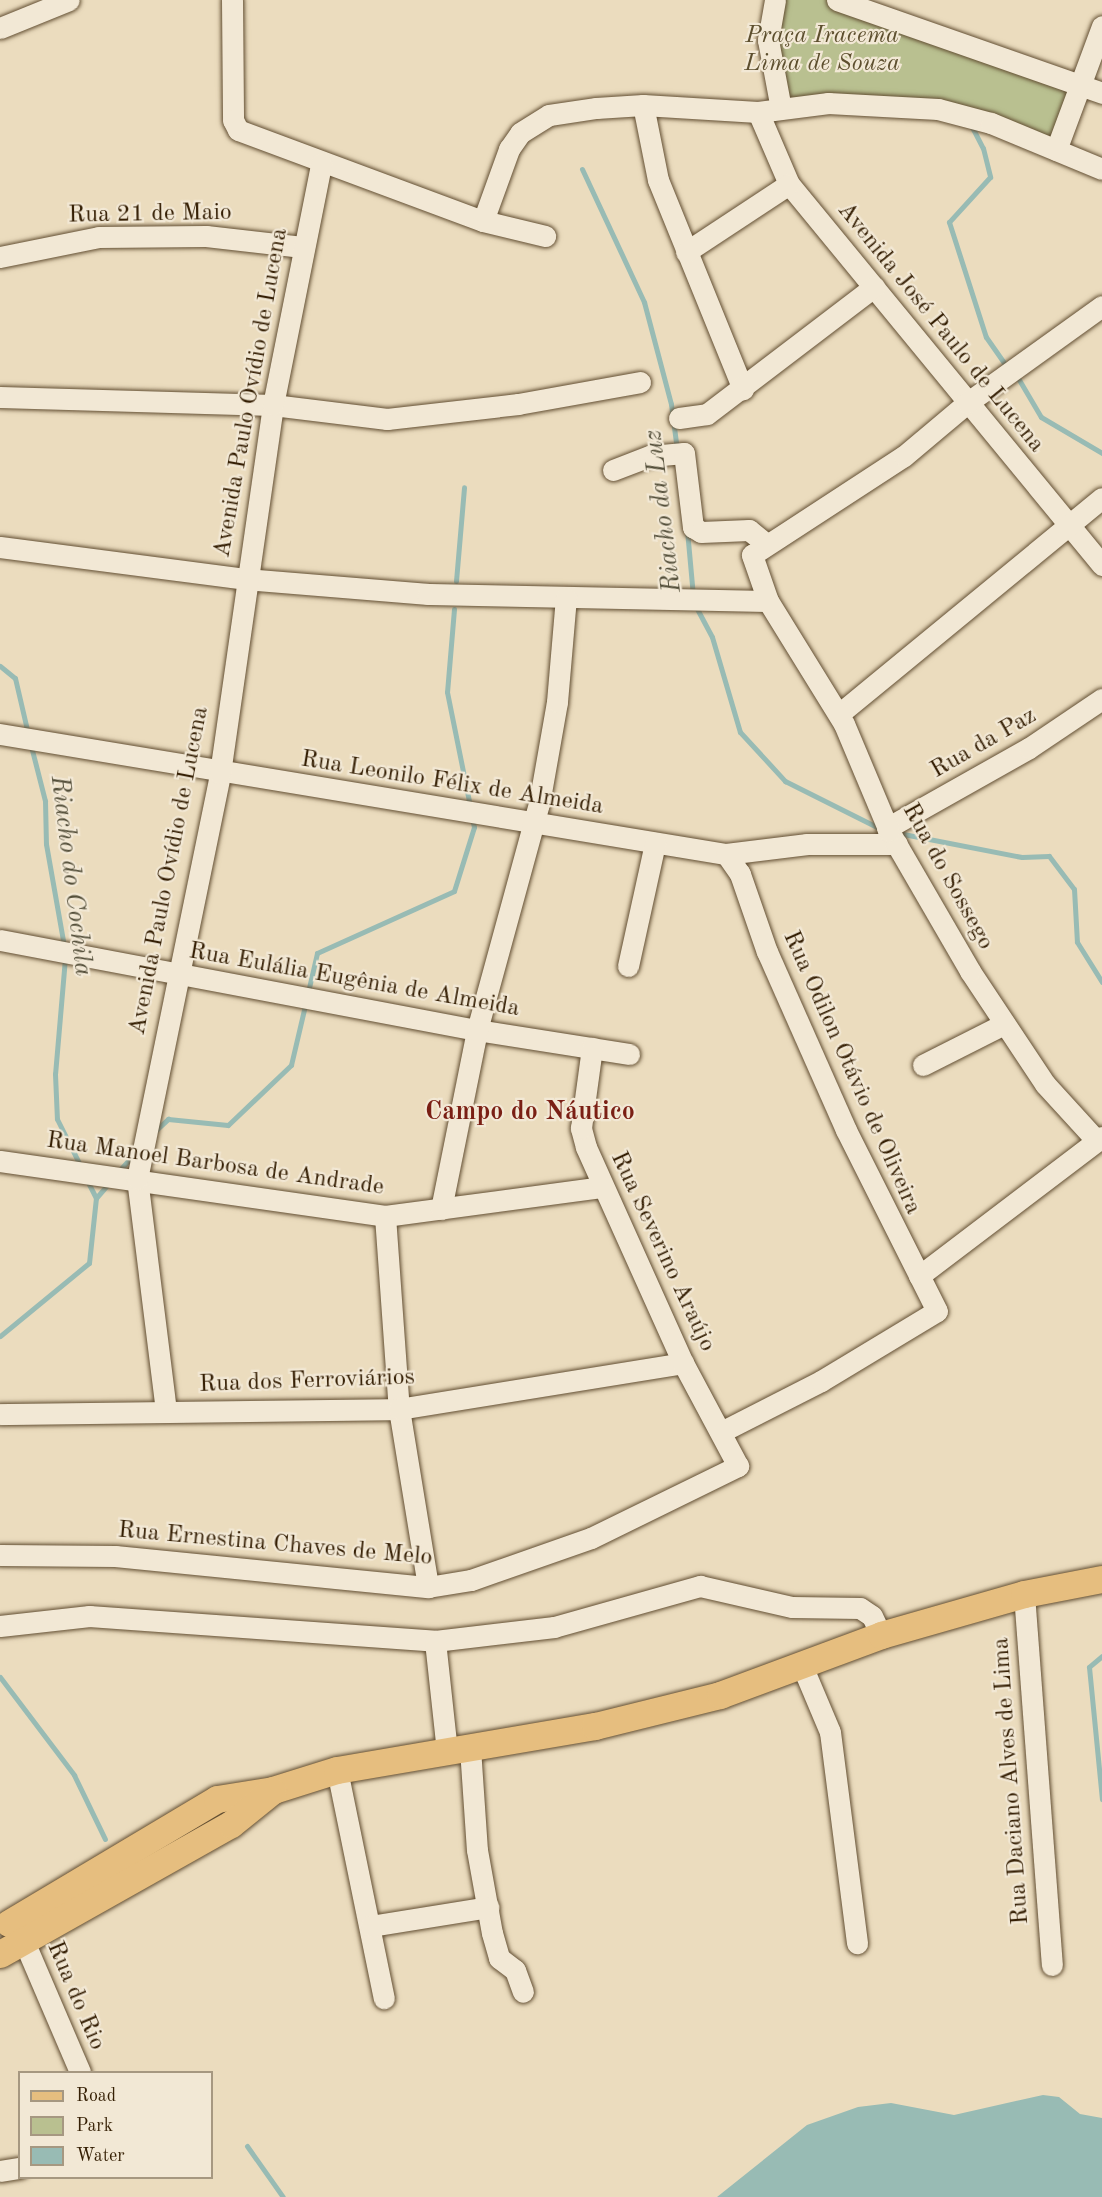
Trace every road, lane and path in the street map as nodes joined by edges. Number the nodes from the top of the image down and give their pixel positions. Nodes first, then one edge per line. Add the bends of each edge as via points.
1 (69, 0) edge
2 (232, 0) edge
3 (775, 0) edge
4 (837, 0) edge
5 (1102, 26) edge
6 (0, 28) edge
7 (1082, 86) junction
8 (1102, 93) edge
9 (643, 105) junction
10 (781, 109) junction
11 (758, 112) junction
12 (1056, 150) junction
13 (321, 164) junction
14 (1102, 169) edge
15 (789, 184) junction
16 (483, 221) junction
17 (545, 236) dead end
18 (302, 247) junction
19 (686, 252) junction
20 (0, 257) edge
21 (874, 287) junction
22 (1102, 306) edge
23 (640, 382) dead end
24 (743, 389) junction
25 (0, 397) edge
26 (967, 403) junction
27 (273, 405) junction
28 (679, 418) dead end
29 (613, 470) dead end
30 (1102, 498) edge
31 (1070, 526) junction
32 (0, 547) edge
33 (759, 550) junction
34 (1102, 565) edge
35 (244, 579) junction
36 (566, 598) junction
37 (768, 601) junction
38 (1102, 699) edge
39 (838, 714) junction
40 (0, 734) edge
41 (220, 773) junction
42 (532, 823) junction
43 (892, 836) junction
44 (655, 843) junction
45 (726, 854) junction
46 (0, 940) edge
47 (628, 966) dead end
48 (177, 975) junction
49 (1004, 1024) junction
50 (477, 1030) junction
51 (592, 1048) junction
52 (629, 1054) dead end
53 (922, 1065) dead end
54 (1100, 1139) edge
55 (0, 1161) edge
56 (137, 1179) junction
57 (601, 1187) junction
58 (441, 1209) junction
59 (385, 1216) junction
60 (919, 1276) junction
61 (683, 1363) junction
62 (399, 1409) junction
63 (166, 1411) junction
64 (0, 1414) edge
65 (721, 1432) junction
66 (738, 1467) joint
67 (0, 1555) edge
68 (1102, 1580) edge
69 (429, 1587) junction
70 (1024, 1594) junction
71 (0, 1626) edge
72 (881, 1635) junction
73 (435, 1641) junction
74 (803, 1668) junction
75 (459, 1750) junction
76 (337, 1770) junction
77 (488, 1907) junction
78 (371, 1926) junction
79 (6, 1936) edge
80 (857, 1943) dead end
81 (1052, 1965) dead end
82 (523, 1992) dead end
83 (384, 1998) dead end
84 (79, 2071) edge
85 (18, 2168) edge
86 (0, 2170) edge

1 - 6 street
2 - 13 street via 234,126
3 - 10 street via 768,40
4 - 7 street
5 - 7 street
7 - 8 street
7 - 12 street
9 - 11 street
9 - 16 street via 549,115 526,128 509,149
9 - 19 street via 658,180
10 - 11 street
10 - 12 street via 828,103 938,109 991,123
11 - 15 street, Avenida José Paulo de Lucena
12 - 14 street
13 - 16 street
13 - 18 street, Avenida Paulo Ovídio de Lucena
15 - 19 street
15 - 21 street, Avenida José Paulo de Lucena
16 - 17 street
18 - 20 street, Rua 21 de Maio via 206,236 99,237
18 - 27 street, Avenida Paulo Ovídio de Lucena
19 - 24 street
21 - 24 street
21 - 26 street, Avenida José Paulo de Lucena
22 - 26 street
23 - 27 street via 484,409 387,419
24 - 28 street via 706,414
25 - 27 street
26 - 31 street, Avenida José Paulo de Lucena
26 - 33 street via 904,456
27 - 35 street, Avenida Paulo Ovídio de Lucena
29 - 33 street via 650,456 684,453 693,527 701,532 749,530
30 - 31 street
31 - 34 street, Avenida José Paulo de Lucena
31 - 39 street
32 - 35 street
33 - 37 street, Rua do Sossego
35 - 36 street via 428,594
35 - 41 street, Avenida Paulo Ovídio de Lucena
36 - 37 street
36 - 42 street via 557,702
37 - 39 street, Rua do Sossego
38 - 43 street, Rua da Paz
39 - 43 street, Rua do Sossego
40 - 41 street, Rua Leonilo Félix de Almeida
41 - 42 street, Rua Leonilo Félix de Almeida
41 - 48 street, Avenida Paulo Ovídio de Lucena
42 - 44 street, Rua Leonilo Félix de Almeida
42 - 50 street
43 - 45 street, Rua Leonilo Félix de Almeida
43 - 49 street, Rua do Sossego
44 - 45 street, Rua Leonilo Félix de Almeida
44 - 47 street
45 - 60 street, Rua Odilon Otávio de Oliveira via 740,874 767,952 846,1130
46 - 48 street, Rua Eulália Eugênia de Almeida
48 - 50 street, Rua Eulália Eugênia de Almeida
48 - 56 street, Avenida Paulo Ovídio de Lucena
49 - 53 street
49 - 54 street, Rua do Sossego via 1045,1084
50 - 51 street, Rua Eulália Eugênia de Almeida
50 - 58 street
51 - 52 street, Rua Eulália Eugênia de Almeida
51 - 57 street, Rua Severino Araújo via 581,1128
54 - 60 street
55 - 56 street, Rua Manoel Barbosa de Andrade
56 - 59 street, Rua Manoel Barbosa de Andrade
56 - 63 street, Avenida Paulo Ovídio de Lucena
57 - 58 street, Rua Manoel Barbosa de Andrade
57 - 61 street, Rua Severino Araújo
58 - 59 street, Rua Manoel Barbosa de Andrade
59 - 62 street
60 - 65 street, Rua Odilon Otávio de Oliveira via 937,1311 821,1381
61 - 62 street, Rua dos Ferroviários
61 - 65 street, Rua Severino Araújo
62 - 63 street, Rua dos Ferroviários
62 - 69 street
63 - 64 street, Rua dos Ferroviários
65 - 66 street, Rua Severino Araújo
66 - 69 street, Rua Ernestina Chaves de Melo via 591,1538 471,1580
67 - 69 street, Rua Ernestina Chaves de Melo via 115,1556
68 - 70 main road
70 - 72 main road
70 - 81 street, Rua Daciano Alves de Lima
71 - 73 street via 89,1616
72 - 73 street via 872,1616 860,1608 792,1607 700,1586 554,1628
72 - 74 main road
73 - 75 street
74 - 75 main road via 720,1695 595,1726
74 - 80 street via 830,1732
75 - 76 main road
75 - 77 street
76 - 78 street
76 - 79 main road via 273,1790 217,1799
77 - 78 street
77 - 82 street via 499,1958 515,1970
78 - 83 street
79 - 84 street, Rua do Rio
85 - 86 street

